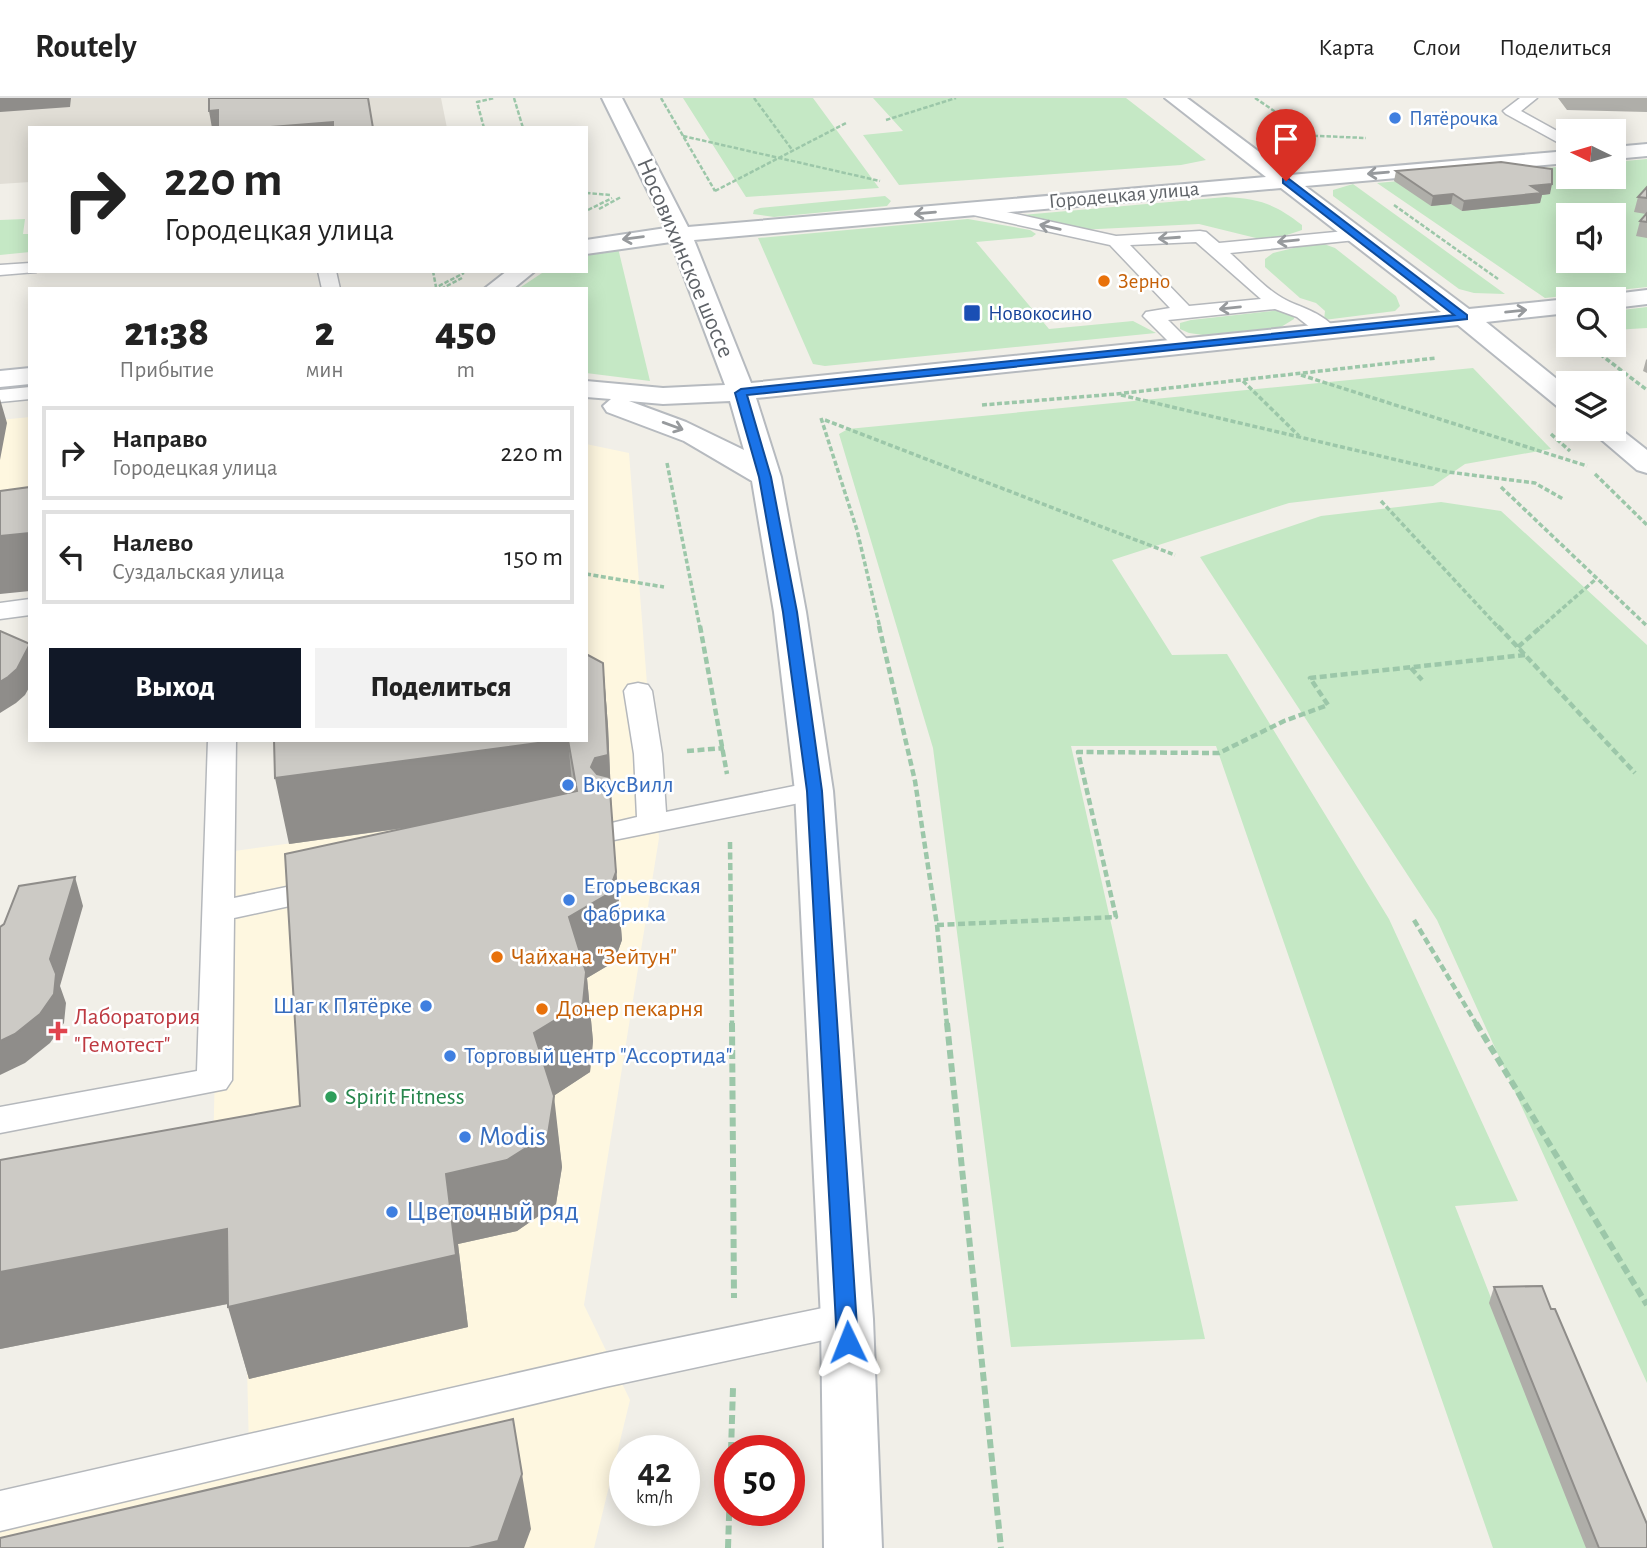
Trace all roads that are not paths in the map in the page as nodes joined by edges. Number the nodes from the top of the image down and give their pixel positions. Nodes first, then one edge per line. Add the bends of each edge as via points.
1 (612, 98) edge
2 (1175, 98) edge
3 (1530, 98) edge
4 (1556, 136) edge
5 (1647, 150) edge
6 (1626, 152) edge
7 (1556, 158) edge
8 (1286, 181) junction
9 (663, 195) junction
10 (643, 207) dead end
11 (970, 209) junction
12 (616, 222) dead end
13 (680, 234) junction
14 (1356, 234) junction
15 (588, 237) edge
16 (1116, 241) junction
17 (588, 247) edge
18 (1217, 249) junction
19 (28, 268) edge
20 (0, 270) edge
21 (510, 279) edge
22 (492, 287) edge
23 (1647, 297) edge
24 (1626, 300) edge
25 (1277, 303) junction
26 (1556, 307) edge
27 (1184, 312) junction
28 (1464, 317) junction
29 (1327, 331) junction
30 (1184, 346) junction
31 (28, 376) edge
32 (0, 379) edge
33 (1556, 391) edge
34 (588, 392) edge
35 (28, 393) edge
36 (588, 393) edge
37 (741, 393) junction
38 (0, 396) edge
39 (1618, 441) edge
40 (1647, 464) edge
41 (765, 477) junction
42 (28, 607) edge
43 (0, 611) edge
44 (638, 691) dead end
45 (222, 742) edge
46 (814, 791) junction
47 (652, 824) junction
48 (614, 831) edge
49 (355, 884) edge
50 (219, 911) junction
51 (0, 1120) edge
52 (847, 1319) junction
53 (0, 1511) edge
54 (853, 1548) edge

1 - 9 street, Носовихинское шоссе
2 - 8 street
3 - 4 lane via 1511,111
5 - 6 street
7 -> 8 street, Городецкая улица
8 - 11 street, Городецкая улица
8 - 14 street
9 - 10 street
9 - 13 street, Носовихинское шоссе
11 -> 13 street, Городецкая улица
16 -> 11 lane
12 - 15 street
13 -> 17 street, Городецкая улица
13 - 37 street, Носовихинское шоссе
14 -> 18 lane
14 - 28 street
18 -> 16 lane via 1200,236
16 - 27 lane
18 - 25 lane
19 - 20 lane
21 - 22 street
23 - 24 street
25 -> 27 lane
25 - 29 lane via 1304,313
28 -> 26 street
27 - 30 lane via 1153,316
28 - 29 street
28 - 33 street
29 - 30 street
30 - 37 street
31 - 32 street
34 - 37 street
35 - 38 lane
36 -> 41 street via 695,434
37 - 41 street, Носовихинское шоссе
39 - 40 street
41 - 46 street, Носовихинское шоссе via 790,612
42 - 43 lane
44 - 47 lane
45 - 50 lane
46 - 47 lane
46 - 52 street, Носовихинское шоссе
47 - 48 lane
49 - 50 lane
50 - 51 lane via 214,1080
52 - 53 lane
52 - 54 street, Носовихинское шоссе

